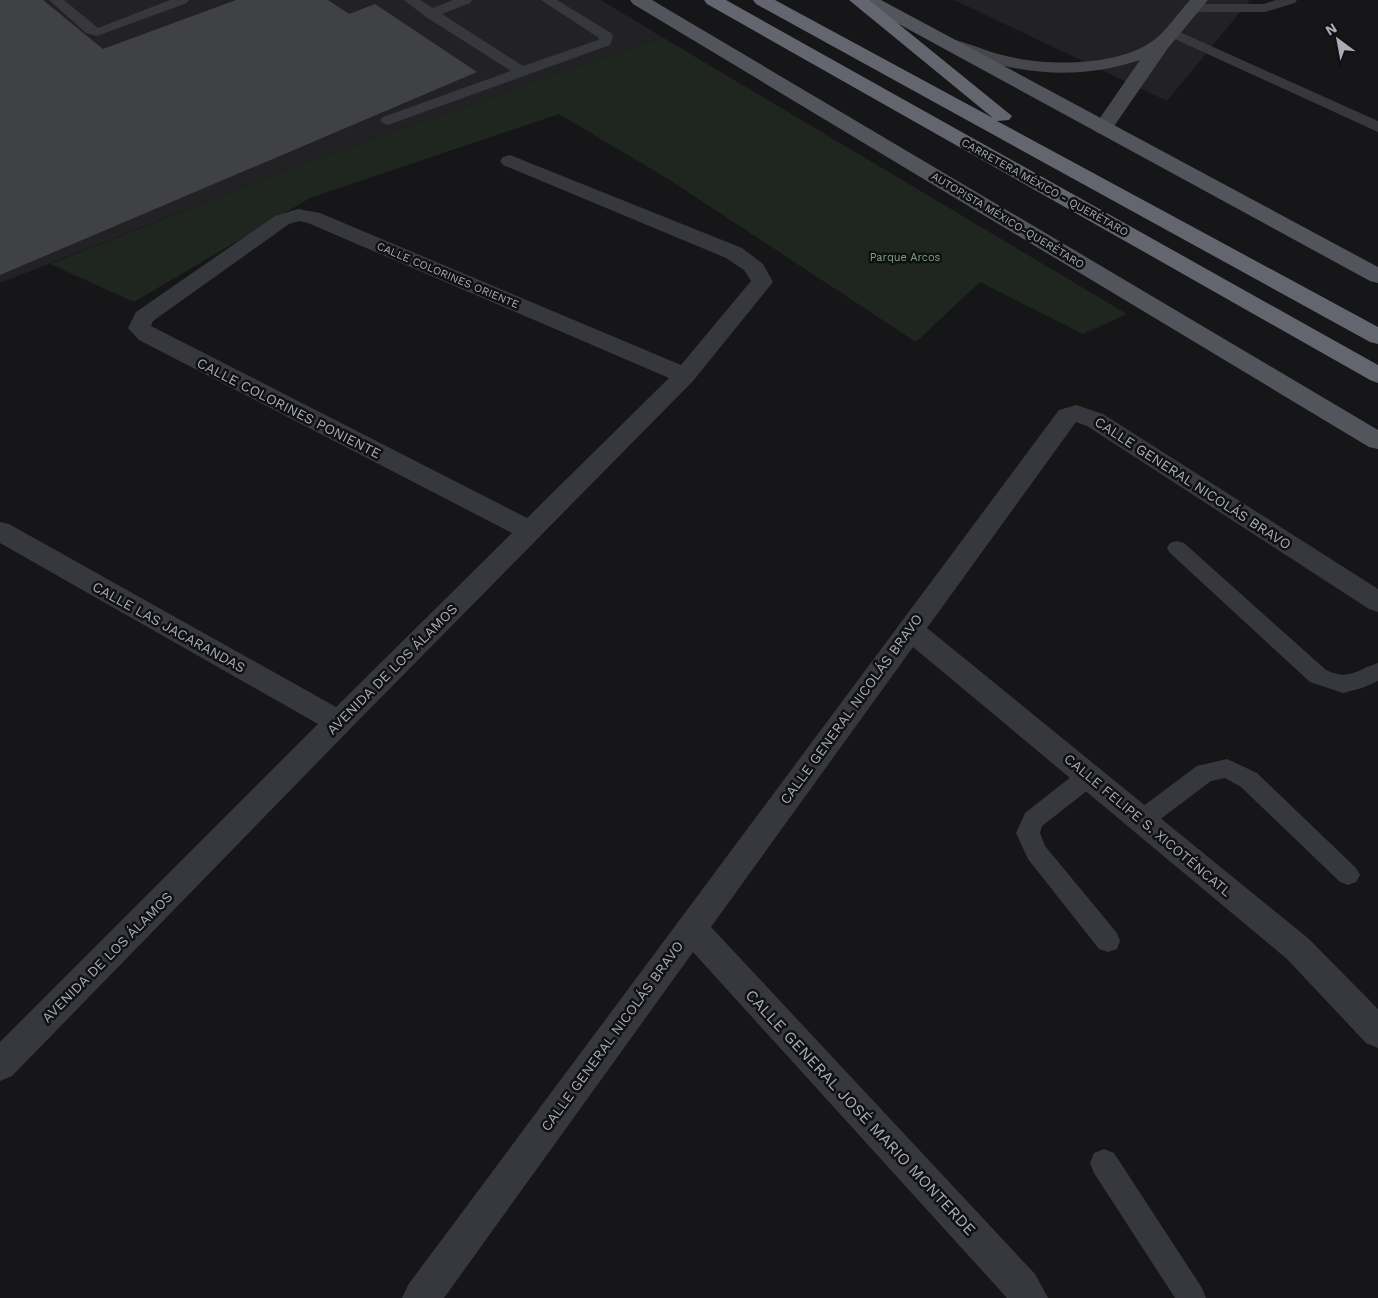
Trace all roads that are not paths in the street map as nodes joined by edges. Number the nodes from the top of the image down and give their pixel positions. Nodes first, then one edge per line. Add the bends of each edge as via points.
1 (56, 0) edge
2 (182, 0) edge
3 (411, 0) edge
4 (465, 0) edge
5 (548, 0) edge
6 (639, 0) edge
7 (713, 0) edge
8 (762, 0) edge
9 (858, 0) edge
10 (868, 0) edge
11 (1290, 0) edge
12 (1196, 4) edge
13 (431, 14) junction
14 (1166, 38) junction
15 (951, 44) junction
16 (522, 72) junction
17 (388, 120) dead end
18 (1378, 127) edge
19 (1103, 128) junction
20 (1055, 160) junction
21 (510, 161) dead end
22 (217, 266) joint
23 (1378, 276) edge
24 (1316, 303) junction
25 (1292, 326) junction
26 (1378, 327) edge
27 (1378, 337) edge
28 (1378, 375) edge
29 (685, 376) junction
30 (1378, 391) edge
31 (1378, 441) edge
32 (531, 531) junction
33 (0, 532) edge
34 (1177, 548) dead end
35 (1378, 602) edge
36 (910, 629) junction
37 (1378, 671) edge
38 (339, 722) junction
39 (1089, 776) junction
40 (1142, 820) junction
41 (1348, 875) dead end
42 (692, 928) junction
43 (1108, 941) dead end
44 (1378, 1032) edge
45 (0, 1065) edge
46 (1104, 1163) dead end
47 (421, 1298) edge
48 (1029, 1298) edge
49 (1192, 1298) edge

1 - 2 lane via 97,32
3 - 13 lane
4 - 13 lane
5 - 16 lane via 606,36 605,42
6 - 31 main road, AUTOPISTA MÉXICO-QUERÉTARO
7 - 25 highway, CARRETERA MÉXICO - QUERÉTARO
8 - 20 highway
9 - 20 highway
10 - 15 main road
11 - 12 lane via 1265,8
12 - 14 street
13 - 16 lane
14 - 15 street via 1132,58 1114,63 1058,68 987,58
14 - 18 lane
14 - 19 street
15 - 19 main road
16 - 17 lane
19 - 23 main road
20 - 24 highway
21 - 29 street, AVENIDA DE LOS ÁLAMOS via 734,253 760,272 762,282
22 - 29 street, CALLE COLORINES ORIENTE via 282,220 298,215 313,217
22 - 32 street, CALLE COLORINES PONIENTE via 144,317 139,328 147,335
24 - 26 highway
24 - 27 highway
25 - 28 highway, CARRETERA MÉXICO - QUERÉTARO
25 - 30 highway
29 - 32 street, AVENIDA DE LOS ÁLAMOS
32 - 38 street, AVENIDA DE LOS ÁLAMOS
33 - 38 street, CALLE LAS JACARANDAS
34 - 37 lane via 1318,676 1336,684 1353,684
35 - 36 street, CALLE GENERAL NICOLÁS BRAVO via 1095,420 1076,413 1062,421
36 - 39 street, CALLE FELIPE S. XICOTÉNCATL
36 - 42 street, CALLE GENERAL NICOLÁS BRAVO
38 - 45 street, AVENIDA DE LOS ÁLAMOS
39 - 40 street, CALLE FELIPE S. XICOTÉNCATL
39 - 43 lane via 1033,820 1028,833 1036,852
40 - 41 lane via 1205,773 1228,768 1249,780
40 - 44 street, CALLE FELIPE S. XICOTÉNCATL via 1298,949
42 - 47 street, CALLE GENERAL NICOLÁS BRAVO
42 - 48 street, CALLE GENERAL JOSÉ MARIO MONTERDE
46 - 49 lane

